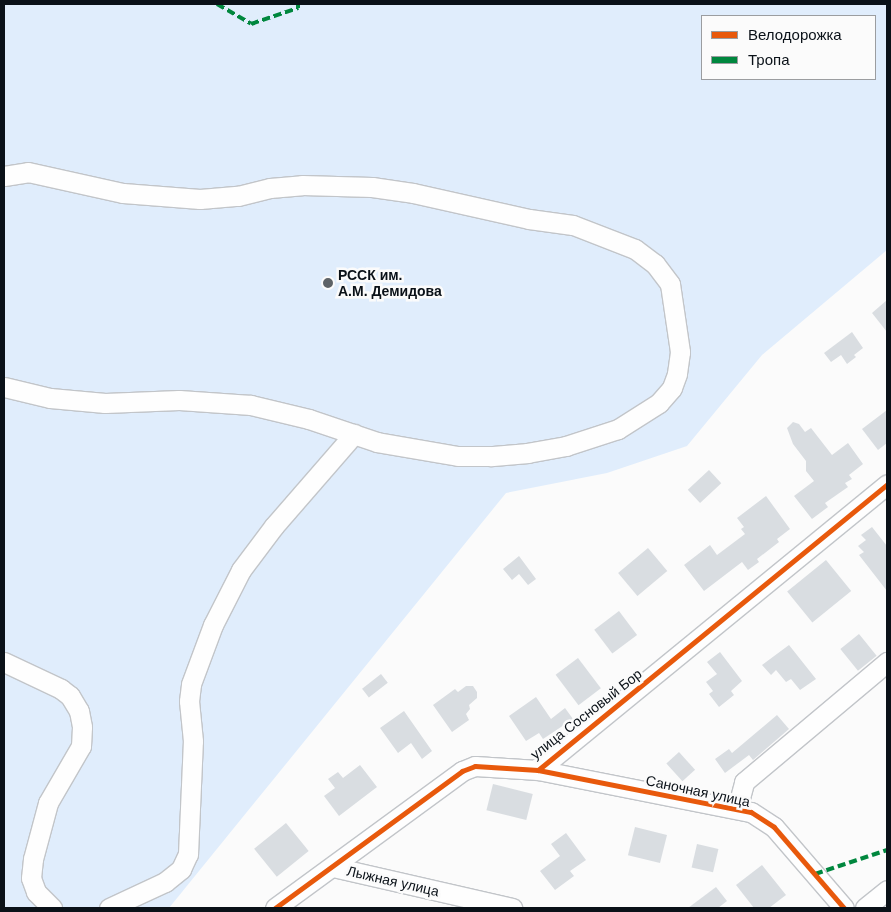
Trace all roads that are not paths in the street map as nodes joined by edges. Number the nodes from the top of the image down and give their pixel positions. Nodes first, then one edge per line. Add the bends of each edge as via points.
1 (4, 176) edge
2 (4, 387) edge
3 (354, 434) junction
4 (887, 484) edge
5 (4, 662) edge
6 (887, 662) edge
7 (538, 770) junction
8 (737, 809) junction
9 (333, 867) junction
10 (887, 890) edge
11 (52, 908) edge
12 (110, 908) edge
13 (275, 908) edge
14 (512, 908) edge
15 (844, 908) edge
16 (865, 908) edge

1 - 3 street via 28,172 123,193 200,199 238,196 302,184 372,187 413,193 604,235 635,248 655,264 670,284 680,352 672,388 659,403 618,428 566,446 528,454 490,456 423,451
2 - 3 street via 50,398 105,403 179,400 251,405
3 - 12 street via 274,526 241,570 213,625 189,701 193,741 190,838 188,854 181,869 165,882
4 - 7 street, улица Сосновый Бор
5 - 11 street via 61,688 79,711 82,727 80,746 48,803 33,860 31,878 36,892
6 - 8 street via 744,782
7 - 8 street, Саночная улица
7 - 9 street, улица Сосновый Бор via 475,766 462,771
8 - 15 street, Саночная улица via 751,812 774,827
9 - 13 street, улица Сосновый Бор
9 - 14 street, Лыжная улица
10 - 16 street

